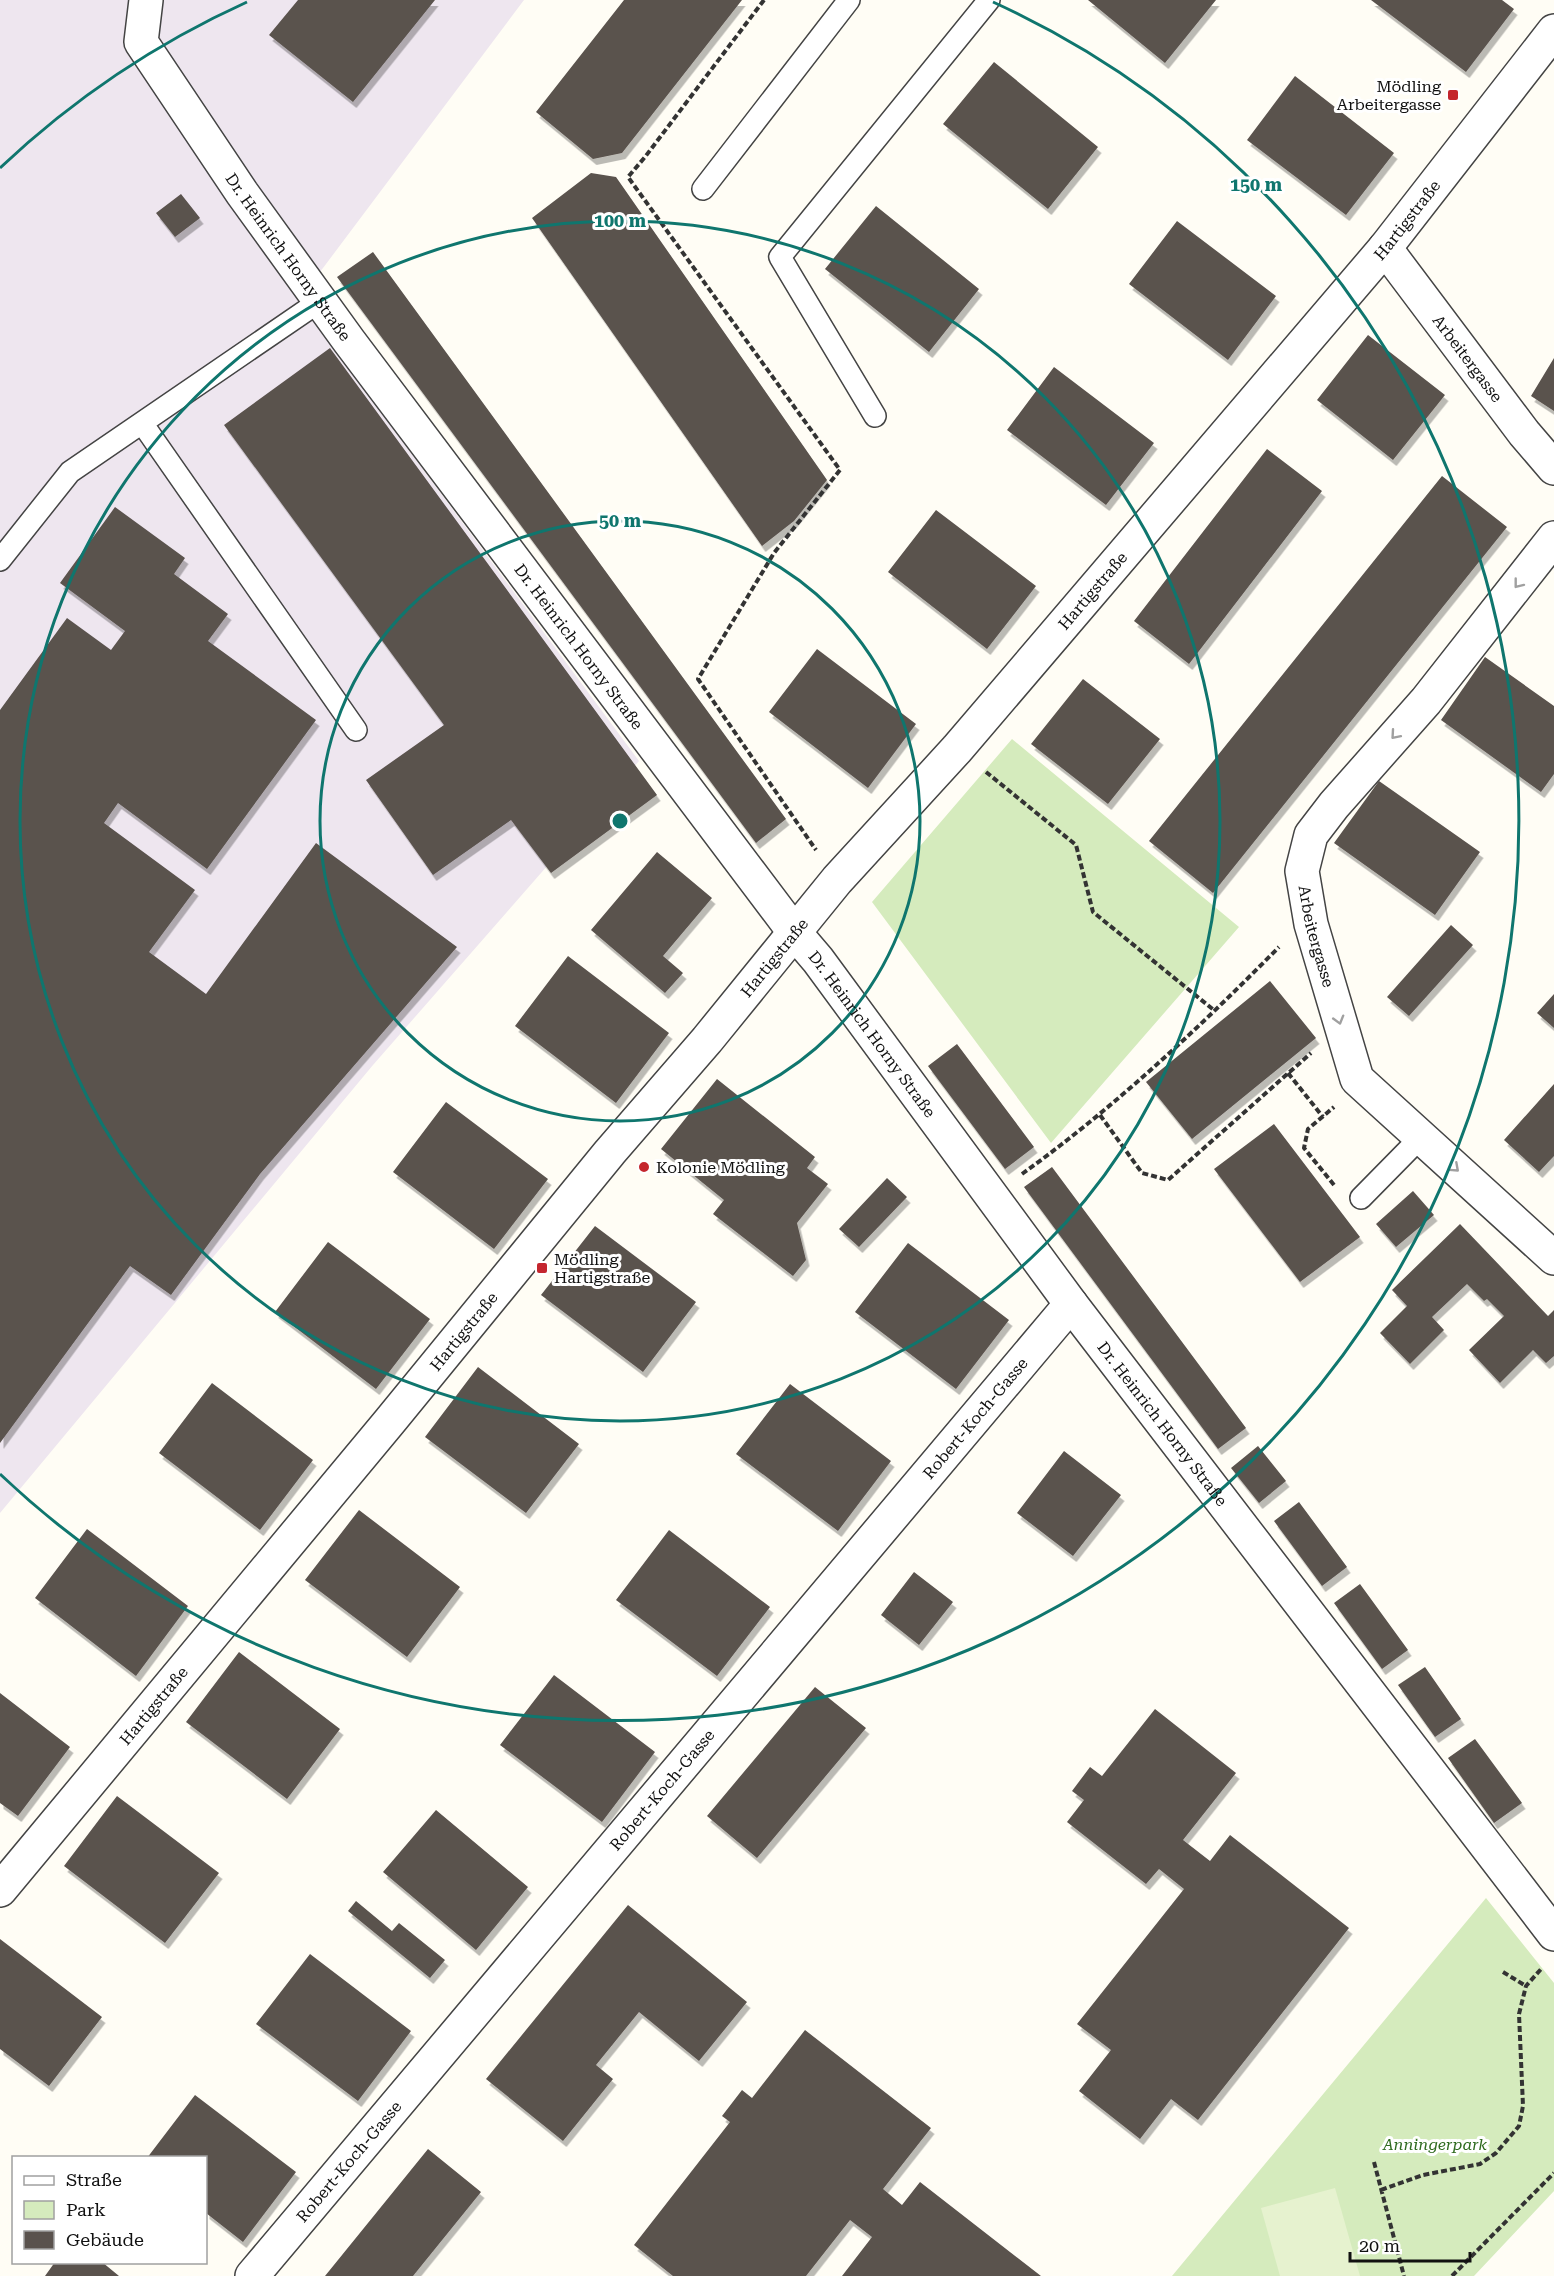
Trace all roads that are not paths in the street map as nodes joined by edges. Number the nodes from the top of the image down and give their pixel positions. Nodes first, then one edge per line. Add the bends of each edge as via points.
1 (146, 0) edge
2 (849, 0) edge
3 (990, 0) edge
4 (1554, 31) edge
5 (703, 189) dead end
6 (1385, 248) junction
7 (320, 302) junction
8 (875, 416) dead end
9 (142, 423) junction
10 (1554, 468) edge
11 (1554, 538) edge
12 (0, 560) edge
13 (356, 730) dead end
14 (795, 933) junction
15 (1421, 1137) junction
16 (1361, 1198) dead end
17 (1554, 1258) edge
18 (1071, 1304) junction
19 (0, 1890) edge
20 (1551, 1948) edge
21 (252, 2276) edge

1 - 7 street, Dr. Heinrich Horny Straße via 141,42
2 - 5 lane
3 - 8 lane via 780,257
4 - 6 street, Hartigstraße
6 - 10 street, Arbeitergasse
6 - 14 street, Hartigstraße
7 - 9 lane
7 - 14 street, Dr. Heinrich Horny Straße
9 - 12 lane via 70,472
9 - 13 lane
11 -> 15 street, Arbeitergasse via 1426,701 1311,835 1302,871 1311,924 1357,1079
14 - 18 street, Dr. Heinrich Horny Straße
14 - 19 street, Hartigstraße
15 - 16 lane
15 -> 17 street, Arbeitergasse
18 - 20 street, Dr. Heinrich Horny Straße via 1512,1878
18 - 21 street, Robert-Koch-Gasse

